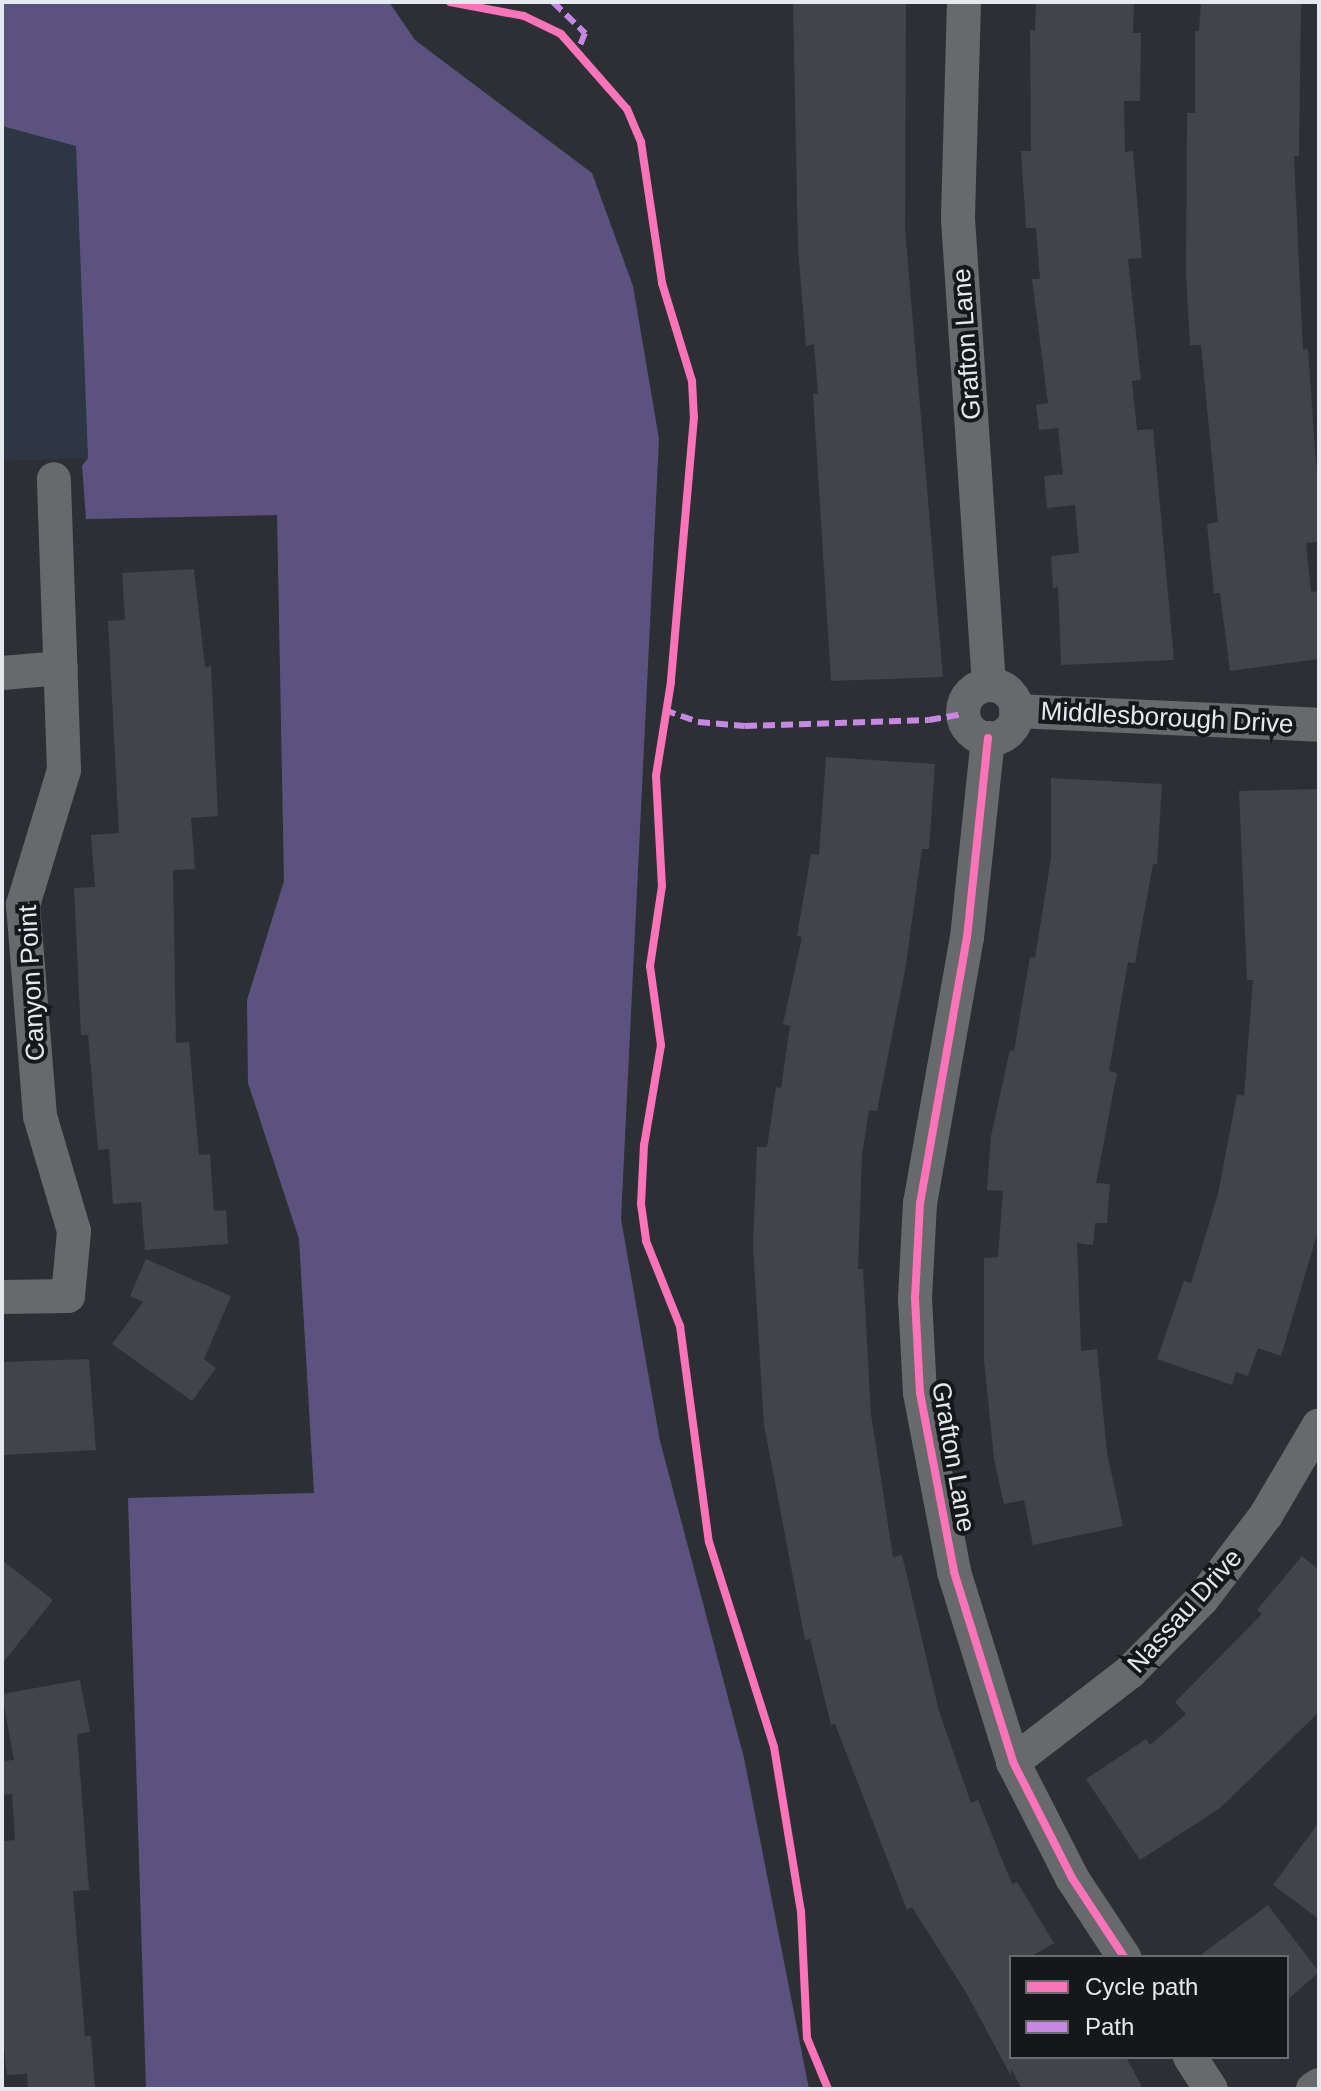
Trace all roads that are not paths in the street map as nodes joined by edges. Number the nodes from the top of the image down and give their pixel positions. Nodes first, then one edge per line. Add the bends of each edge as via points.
1 (964, 2) edge
2 (54, 479) dead end
3 (61, 668) junction
4 (2, 673) edge
5 (989, 685) junction
6 (1016, 711) junction
7 (1319, 725) edge
8 (988, 738) junction
9 (2, 1297) edge
10 (1319, 1425) edge
11 (1013, 1762) junction
12 (1123, 1955) edge
13 (1191, 2059) edge
14 (1319, 2085) edge
15 (1211, 2089) edge
16 (1313, 2089) edge

1 - 5 street, Grafton Lane via 958,219
2 - 3 street, Canyon Point
3 - 4 street
3 - 9 street, Canyon Point via 64,770 23,905 40,1116 74,1231 68,1296
5 - 6 street via 1006,691
5 - 8 street via 973,691 963,714 969,729
6 - 7 street, Middlesborough Drive
6 - 8 street via 1008,731
8 - 11 street, Grafton Lane via 967,937 920,1203 915,1298 920,1393 938,1506 971,1636
10 - 11 street, Nassau Drive via 1266,1515 1203,1598 1130,1672
11 - 12 street, Grafton Lane via 1072,1878
13 - 15 street
14 - 16 street

